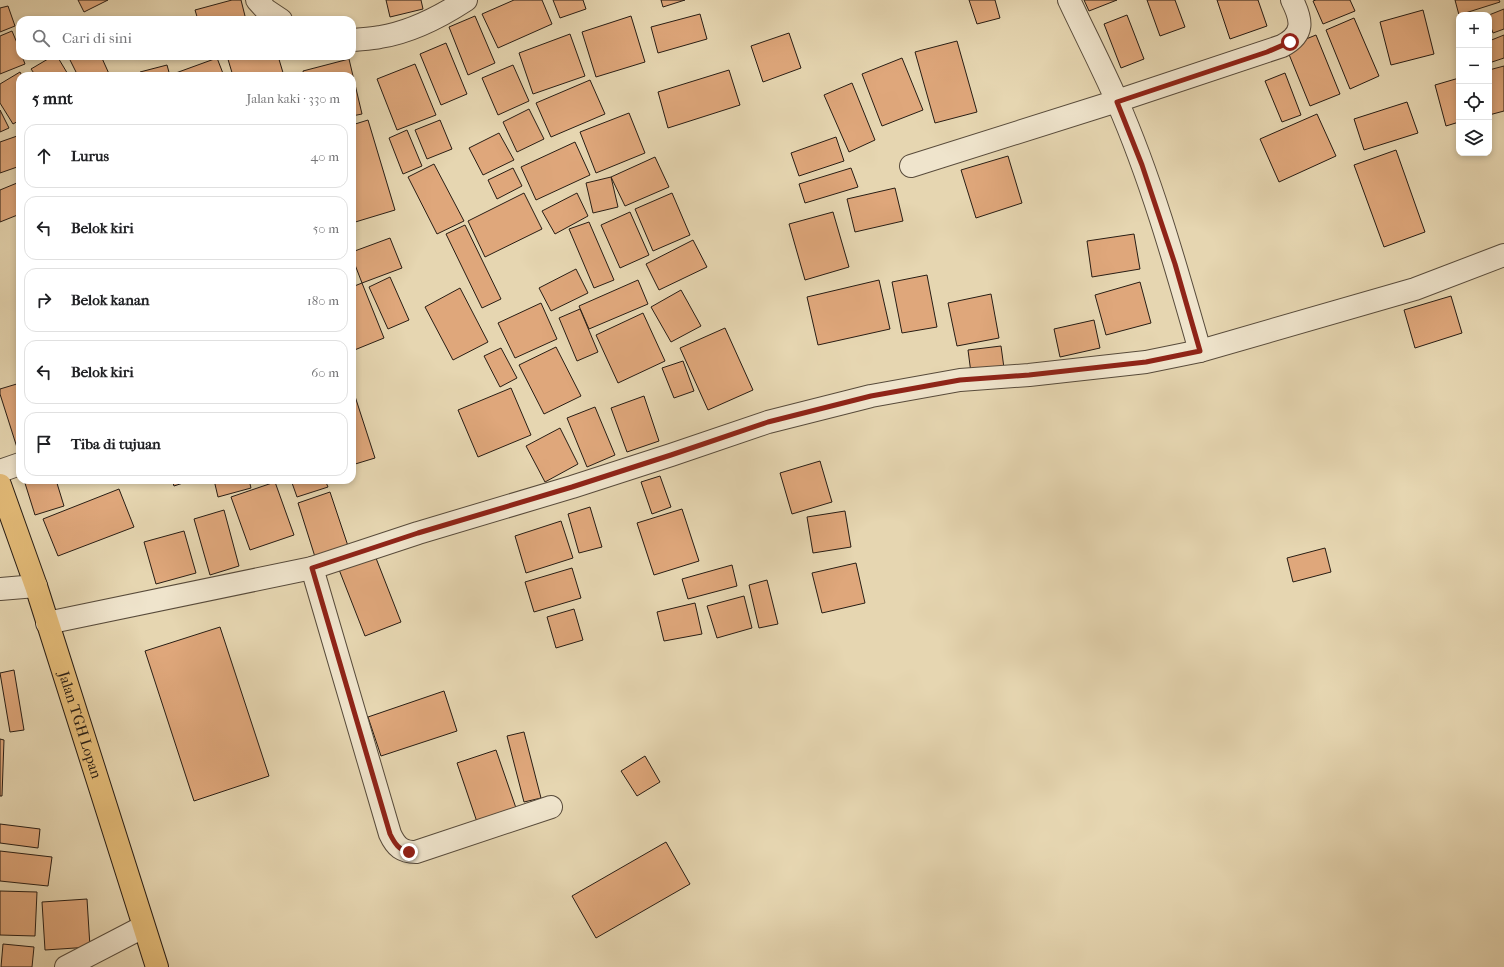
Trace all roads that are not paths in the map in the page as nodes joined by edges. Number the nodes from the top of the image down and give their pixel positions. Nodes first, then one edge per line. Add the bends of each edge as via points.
1 (257, 0) edge
2 (466, 0) edge
3 (1069, 0) edge
4 (1292, 0) edge
5 (275, 16) edge
6 (356, 40) edge
7 (1117, 102) junction
8 (911, 166) dead end
9 (1504, 255) edge
10 (1200, 351) junction
11 (16, 465) edge
12 (0, 471) edge
13 (0, 485) edge
14 (312, 568) junction
15 (36, 586) junction
16 (0, 589) edge
17 (47, 623) junction
18 (552, 807) dead end
19 (143, 927) junction
20 (66, 967) edge
21 (157, 967) edge

1 - 5 street
2 - 6 street via 443,15 411,29 380,38
3 - 7 street
4 - 7 street via 1300,26 1290,42
7 - 8 street
7 - 10 street via 1142,165 1173,257
9 - 10 street via 1415,289
10 - 14 street via 1146,362 960,380 863,398 768,422 579,485
11 - 12 street
13 - 15 highway, Jalan TGH Lopan
14 - 17 street
14 - 18 street via 390,834 398,848 416,852
15 - 16 street
15 - 17 highway, Jalan TGH Lopan
17 - 19 highway, Jalan TGH Lopan
19 - 20 street
19 - 21 highway, Jalan TGH Lopan

